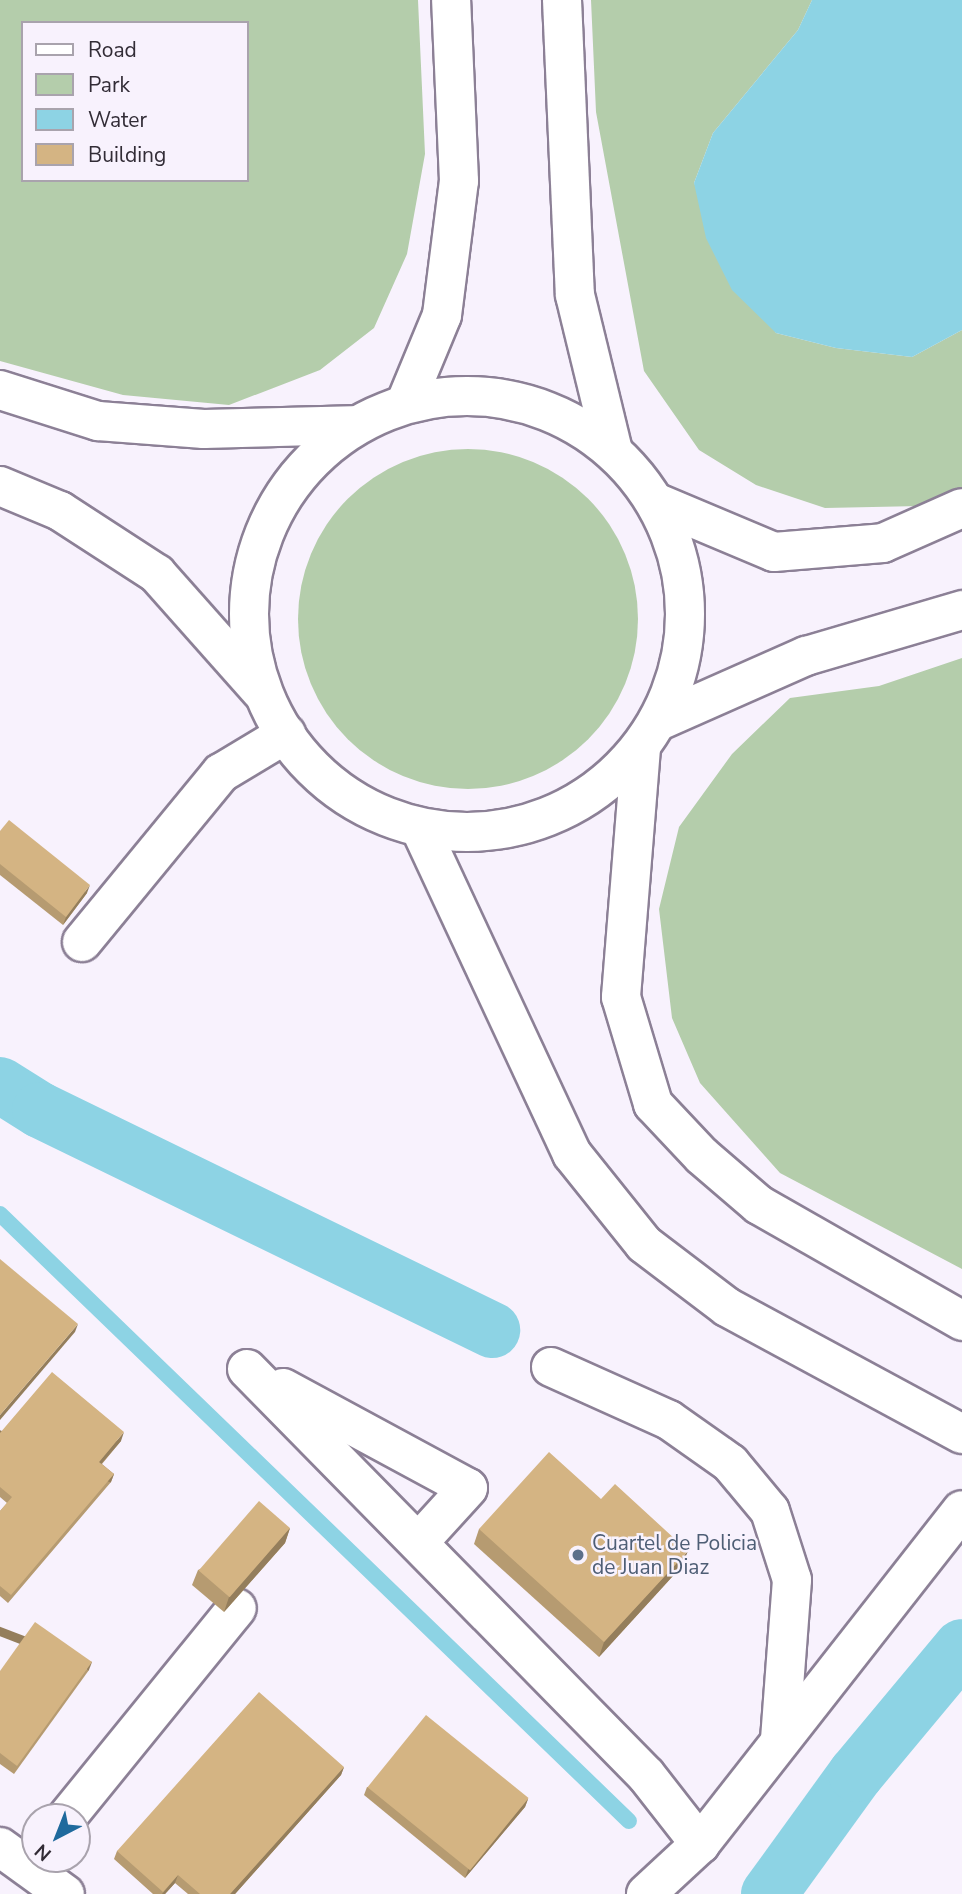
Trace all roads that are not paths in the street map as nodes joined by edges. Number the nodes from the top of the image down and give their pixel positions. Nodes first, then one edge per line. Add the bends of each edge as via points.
1 (451, 0) edge
2 (562, 0) edge
3 (0, 390) edge
4 (406, 402) junction
5 (352, 425) junction
6 (612, 451) junction
7 (0, 486) edge
8 (654, 502) junction
9 (962, 508) edge
10 (962, 610) edge
11 (262, 692) junction
12 (286, 734) junction
13 (650, 735) junction
14 (420, 828) junction
15 (82, 942) dead end
16 (955, 1320) edge
17 (551, 1367) dead end
18 (962, 1434) edge
19 (962, 1510) edge
20 (418, 1543) junction
21 (237, 1608) edge
22 (780, 1741) junction
23 (78, 1803) edge
24 (699, 1843) junction
25 (40, 1873) edge
26 (65, 1894) edge
27 (646, 1894) edge

1 - 4 street via 459,181 442,314
2 - 6 street via 575,295
3 - 5 street via 99,421 204,429
4 - 5 street
4 - 6 street via 491,397 550,412
5 - 11 street via 295,476 258,542 246,617
6 - 8 street
7 - 11 street via 60,510 157,573
8 - 9 street via 774,552 883,543
8 - 13 street via 678,554 686,611 680,668
10 - 13 street via 806,656
11 - 12 street
12 - 14 street via 298,754 353,802
12 - 15 street via 220,773
13 - 14 street via 597,792 542,820 482,833
13 - 16 street via 621,997 653,1104 702,1156 759,1205
14 - 18 street via 572,1154 644,1244 727,1307
17 - 22 street via 669,1420 730,1463 770,1511 792,1580
19 - 22 street
20 - 20 street via 468,1488 247,1369 323,1446
20 - 24 street via 646,1775
21 - 23 street
22 - 24 street
24 - 27 street
25 - 26 street

